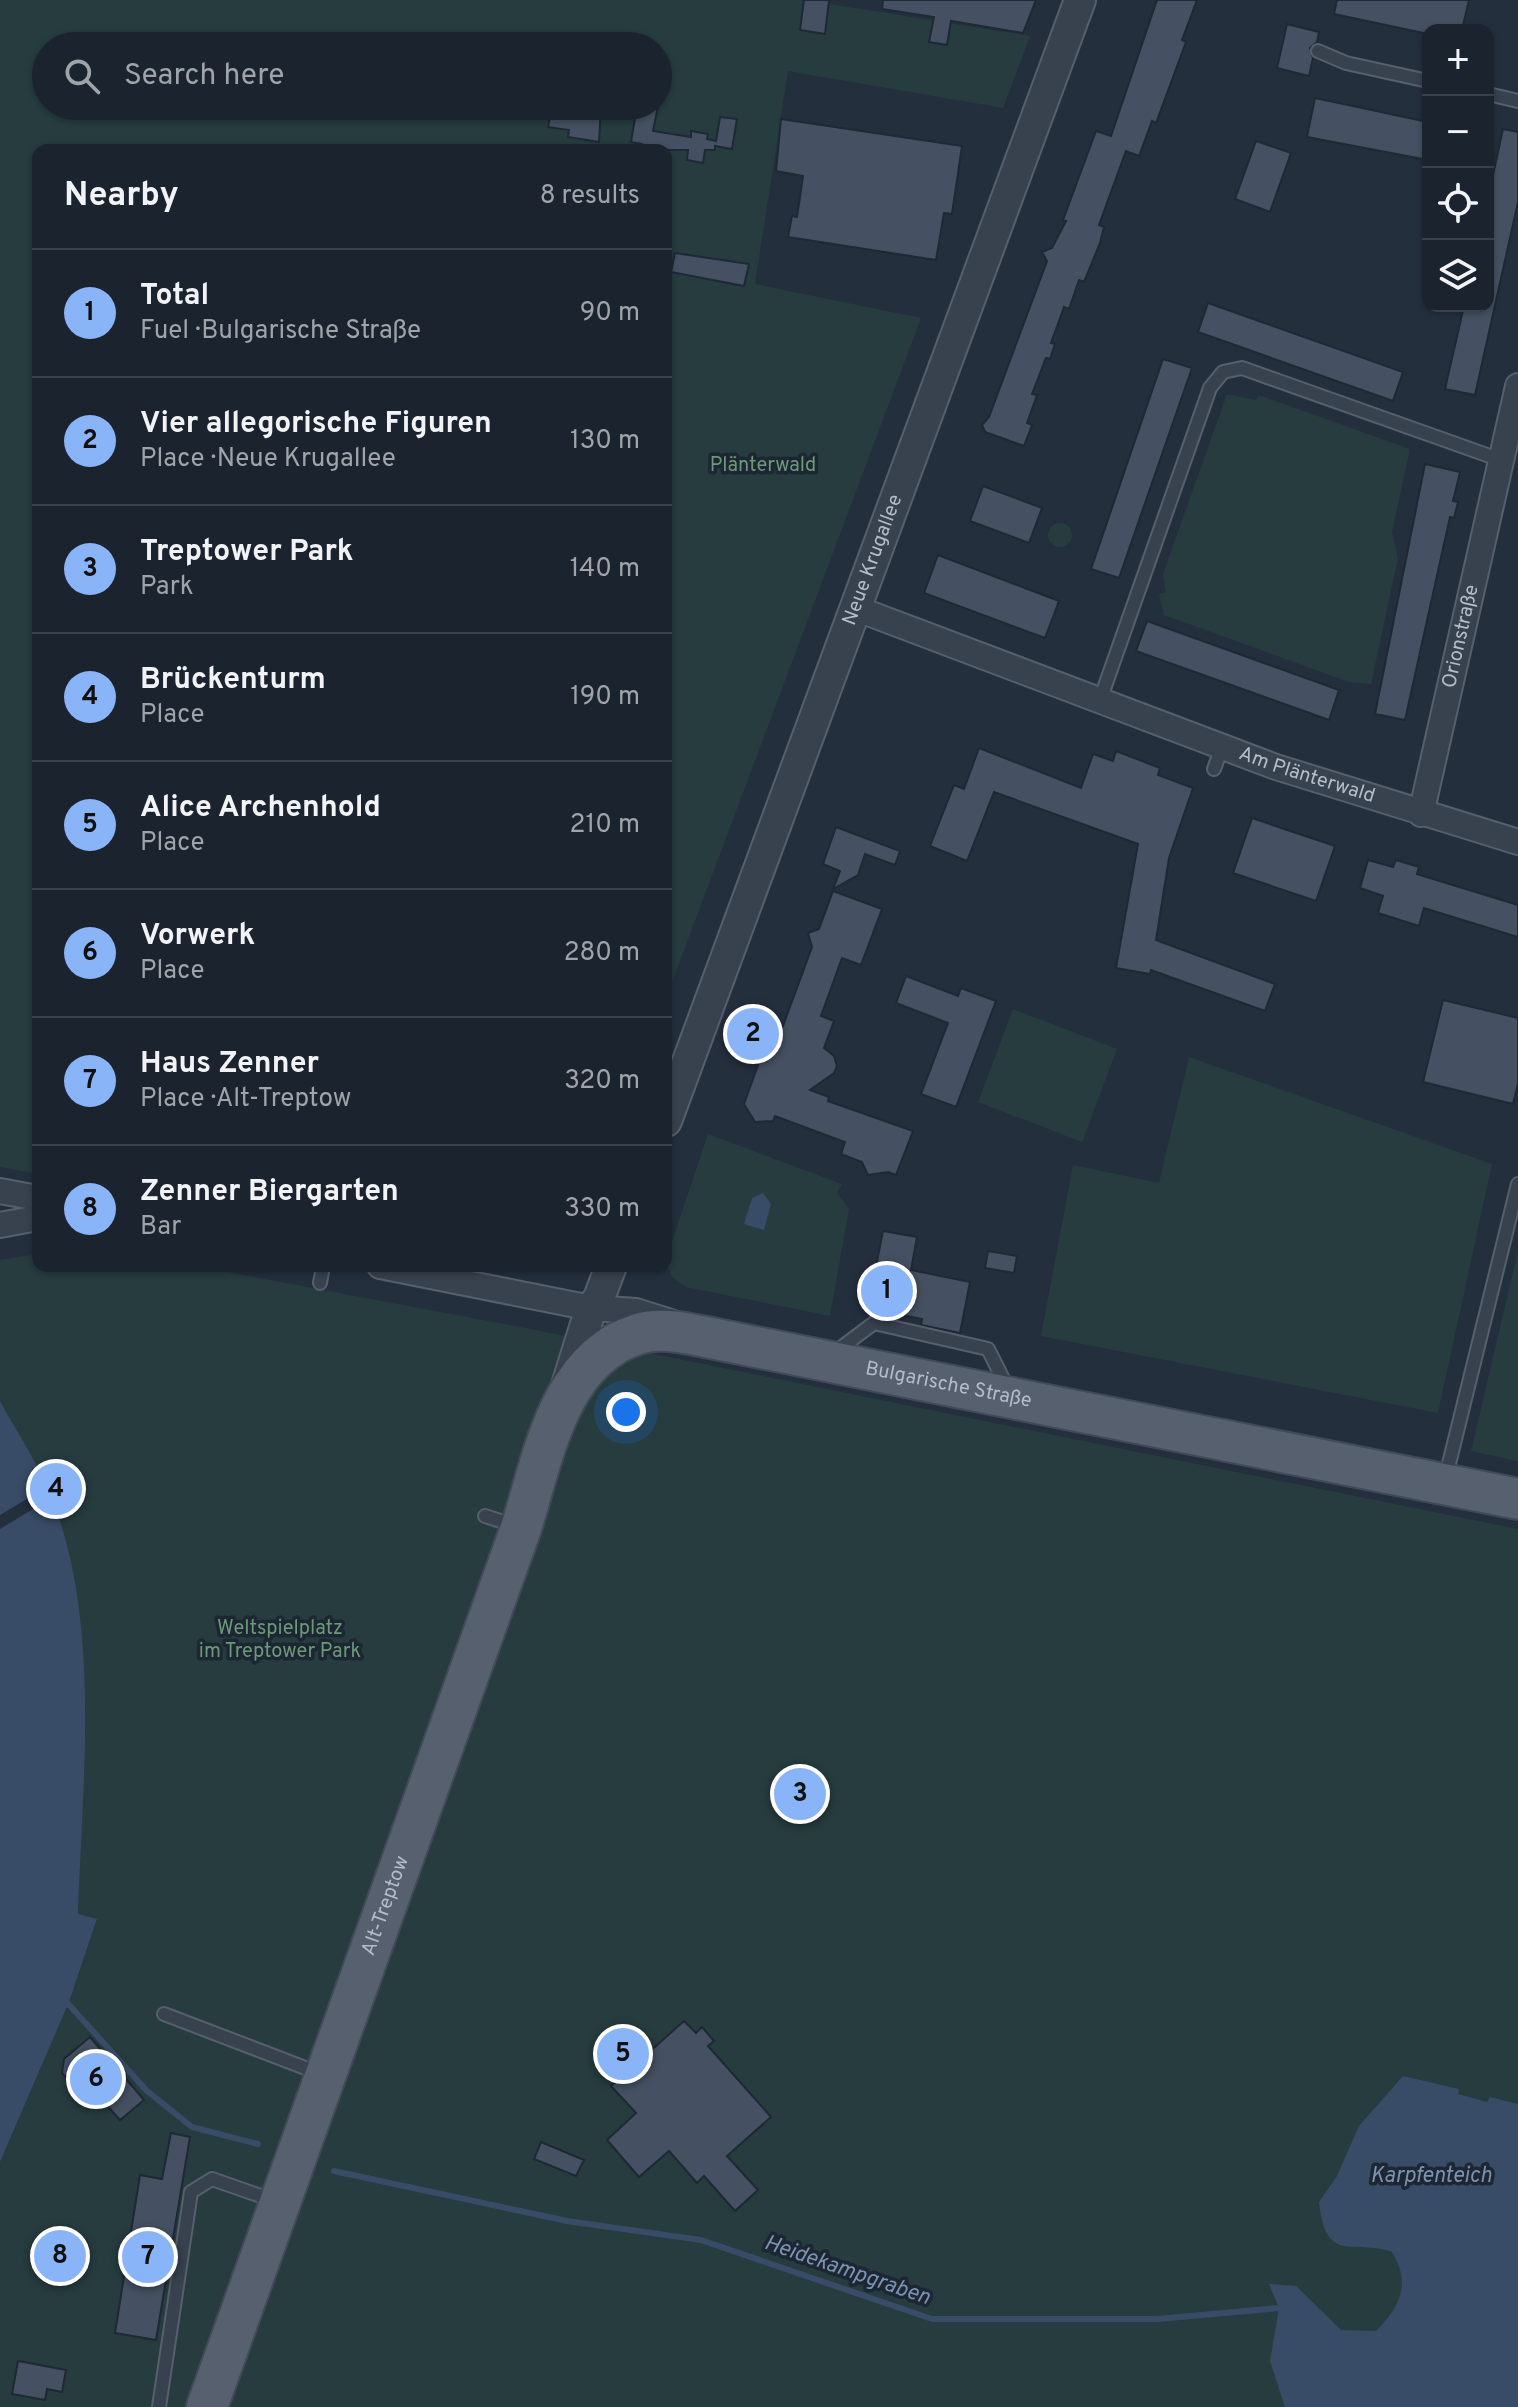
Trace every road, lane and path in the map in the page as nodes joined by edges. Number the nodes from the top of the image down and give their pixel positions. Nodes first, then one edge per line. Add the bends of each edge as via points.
1 (1080, 0) edge
2 (1318, 51) dead end
3 (1422, 80) edge
4 (1494, 95) edge
5 (1518, 101) edge
6 (1518, 386) edge
7 (1501, 460) junction
8 (855, 608) junction
9 (1099, 703) junction
10 (1421, 814) junction
11 (1518, 842) edge
12 (672, 1105) edge
13 (1518, 1184) edge
14 (0, 1191) edge
15 (32, 1197) edge
16 (32, 1219) edge
17 (0, 1225) edge
18 (322, 1272) edge
19 (410, 1272) edge
20 (609, 1272) edge
21 (320, 1283) dead end
22 (591, 1308) junction
23 (706, 1337) junction
24 (560, 1406) junction
25 (1444, 1485) junction
26 (1518, 1499) edge
27 (164, 2014) dead end
28 (324, 2075) junction
29 (278, 2203) junction
30 (159, 2407) edge
31 (207, 2407) edge

1 - 8 street, Neue Krugallee
2 - 3 lane via 1346,63
4 - 5 lane
6 - 7 street, Orionstraße
7 - 9 lane via 1242,368 1223,372 1210,388
7 - 10 street, Orionstraße
8 - 9 street, Am Plänterwald
8 - 12 street, Neue Krugallee
9 - 10 street, Am Plänterwald via 1218,758
10 - 11 street, Am Plänterwald
13 - 25 lane
14 - 15 street
16 - 17 street
18 - 21 lane
19 - 22 street, Bulgarische Straße
20 - 22 street
22 - 23 street, Bulgarische Straße via 636,1311
22 - 24 street, Alt-Treptow
23 - 24 main road, Alt-Treptow via 655,1331 617,1344 589,1366
23 - 25 main road, Bulgarische Straße
24 - 28 main road, Alt-Treptow via 503,1522
25 - 26 main road, Bulgarische Straße
27 - 28 lane
28 - 29 main road, Alt-Treptow
29 - 30 lane via 212,2179 191,2192
29 - 31 main road, Alt-Treptow

